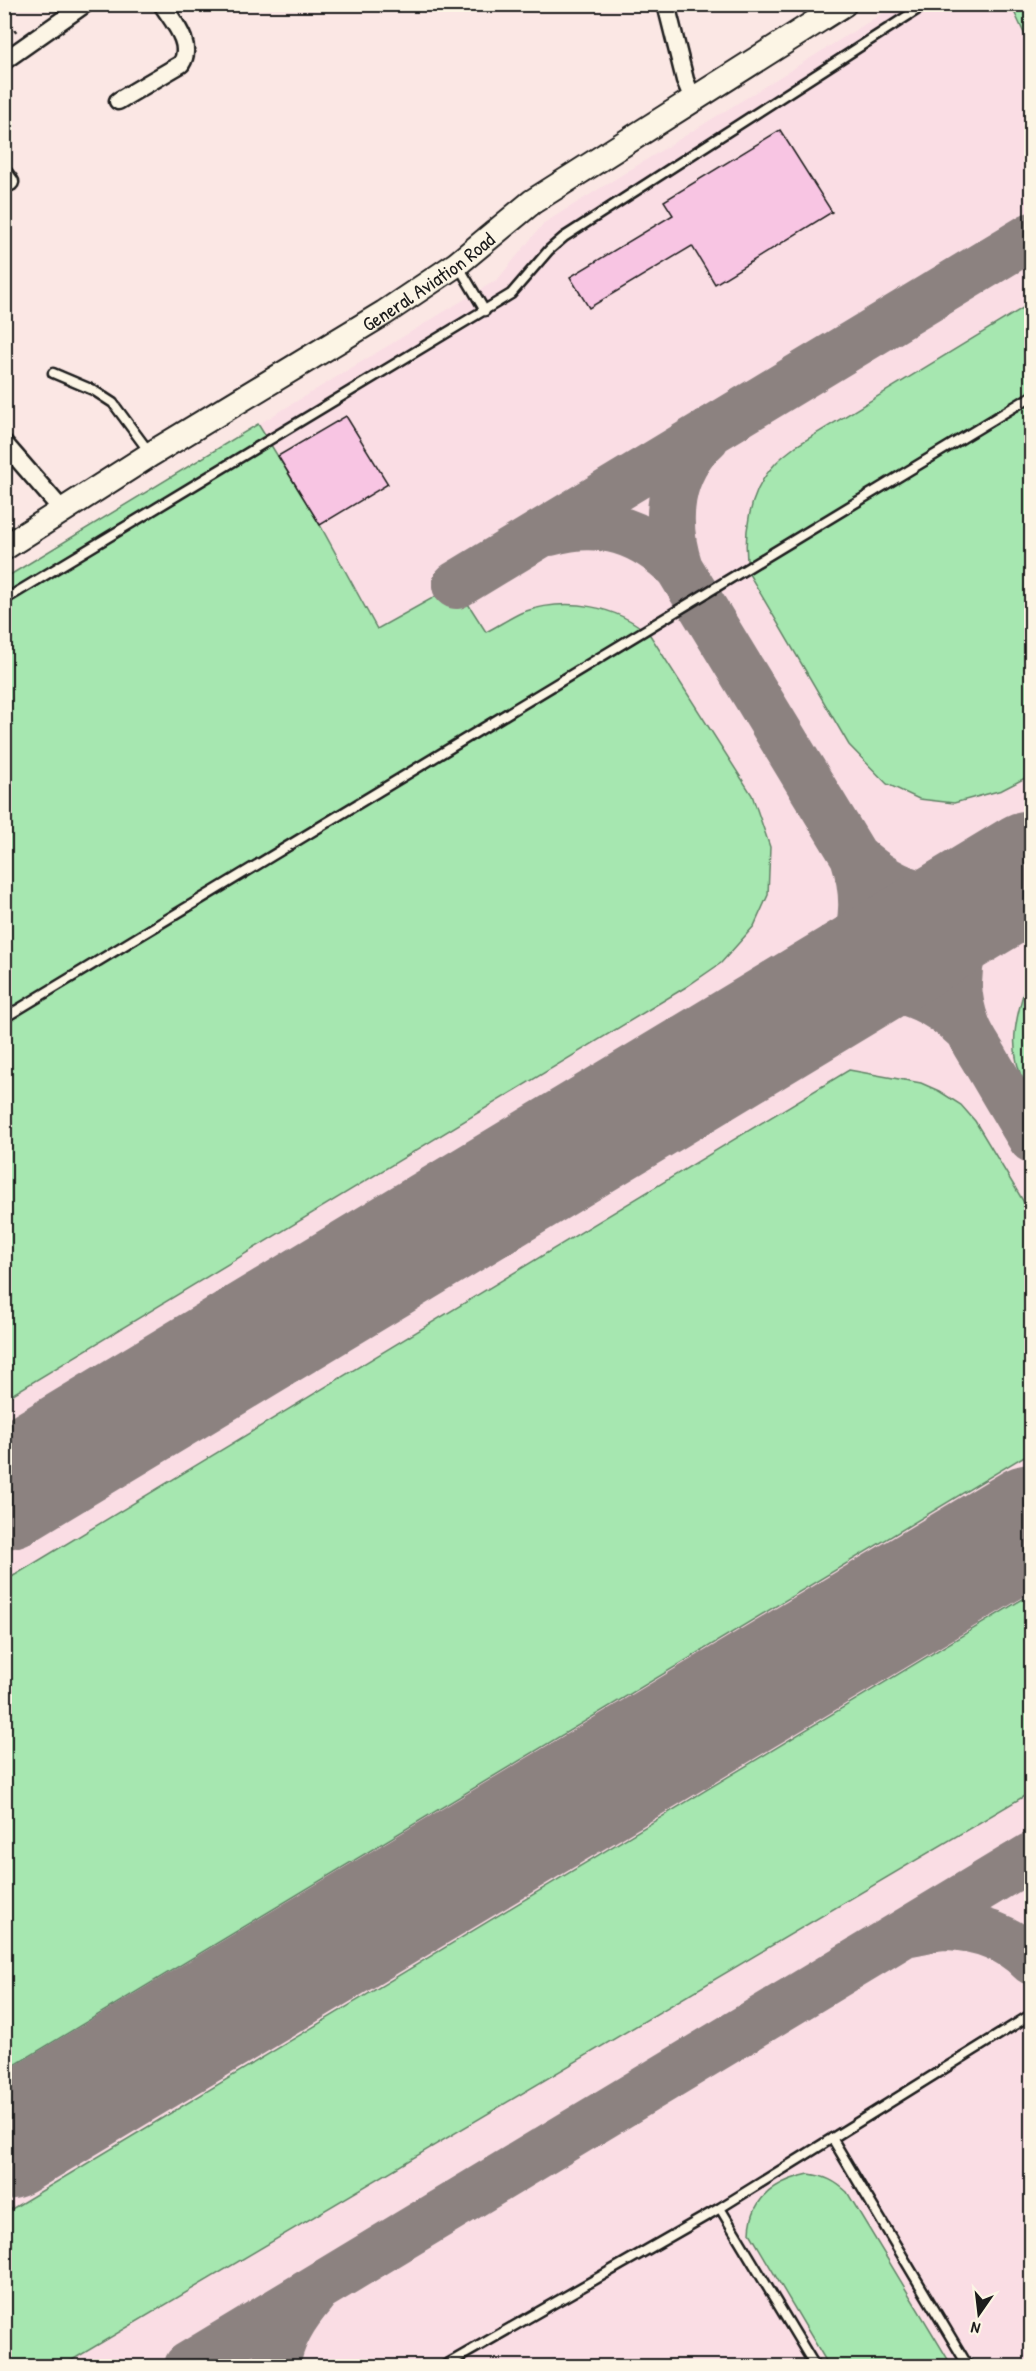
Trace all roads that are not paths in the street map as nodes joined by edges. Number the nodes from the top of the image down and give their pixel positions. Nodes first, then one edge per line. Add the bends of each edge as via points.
1 (85, 4) edge
2 (162, 4) edge
3 (666, 4) edge
4 (844, 4) edge
5 (926, 4) edge
6 (815, 13) edge
7 (4, 61) edge
8 (693, 99) junction
9 (118, 101) dead end
10 (457, 264) junction
11 (485, 311) junction
12 (53, 373) dead end
13 (1032, 396) edge
14 (4, 443) edge
15 (151, 454) junction
16 (63, 511) junction
17 (4, 548) edge
18 (4, 600) edge
19 (4, 1018) edge
20 (1032, 2014) edge
21 (832, 2138) junction
22 (720, 2208) junction
23 (444, 2367) edge
24 (815, 2367) edge
25 (968, 2367) edge

1 - 7 street
2 - 9 street via 185,43 185,58
3 - 8 street
4 - 6 main road, General Aviation Road
5 - 11 lane via 564,237 516,289
6 - 8 main road, General Aviation Road
8 - 10 main road, General Aviation Road via 532,202
10 - 11 lane
10 - 15 main road, General Aviation Road via 384,313
11 - 18 lane
12 - 15 lane via 113,403
13 - 19 lane
14 - 16 street
15 - 16 main road, General Aviation Road
16 - 17 main road, General Aviation Road
20 - 21 lane
21 - 22 lane
21 - 25 lane
22 - 23 lane
22 - 24 lane

